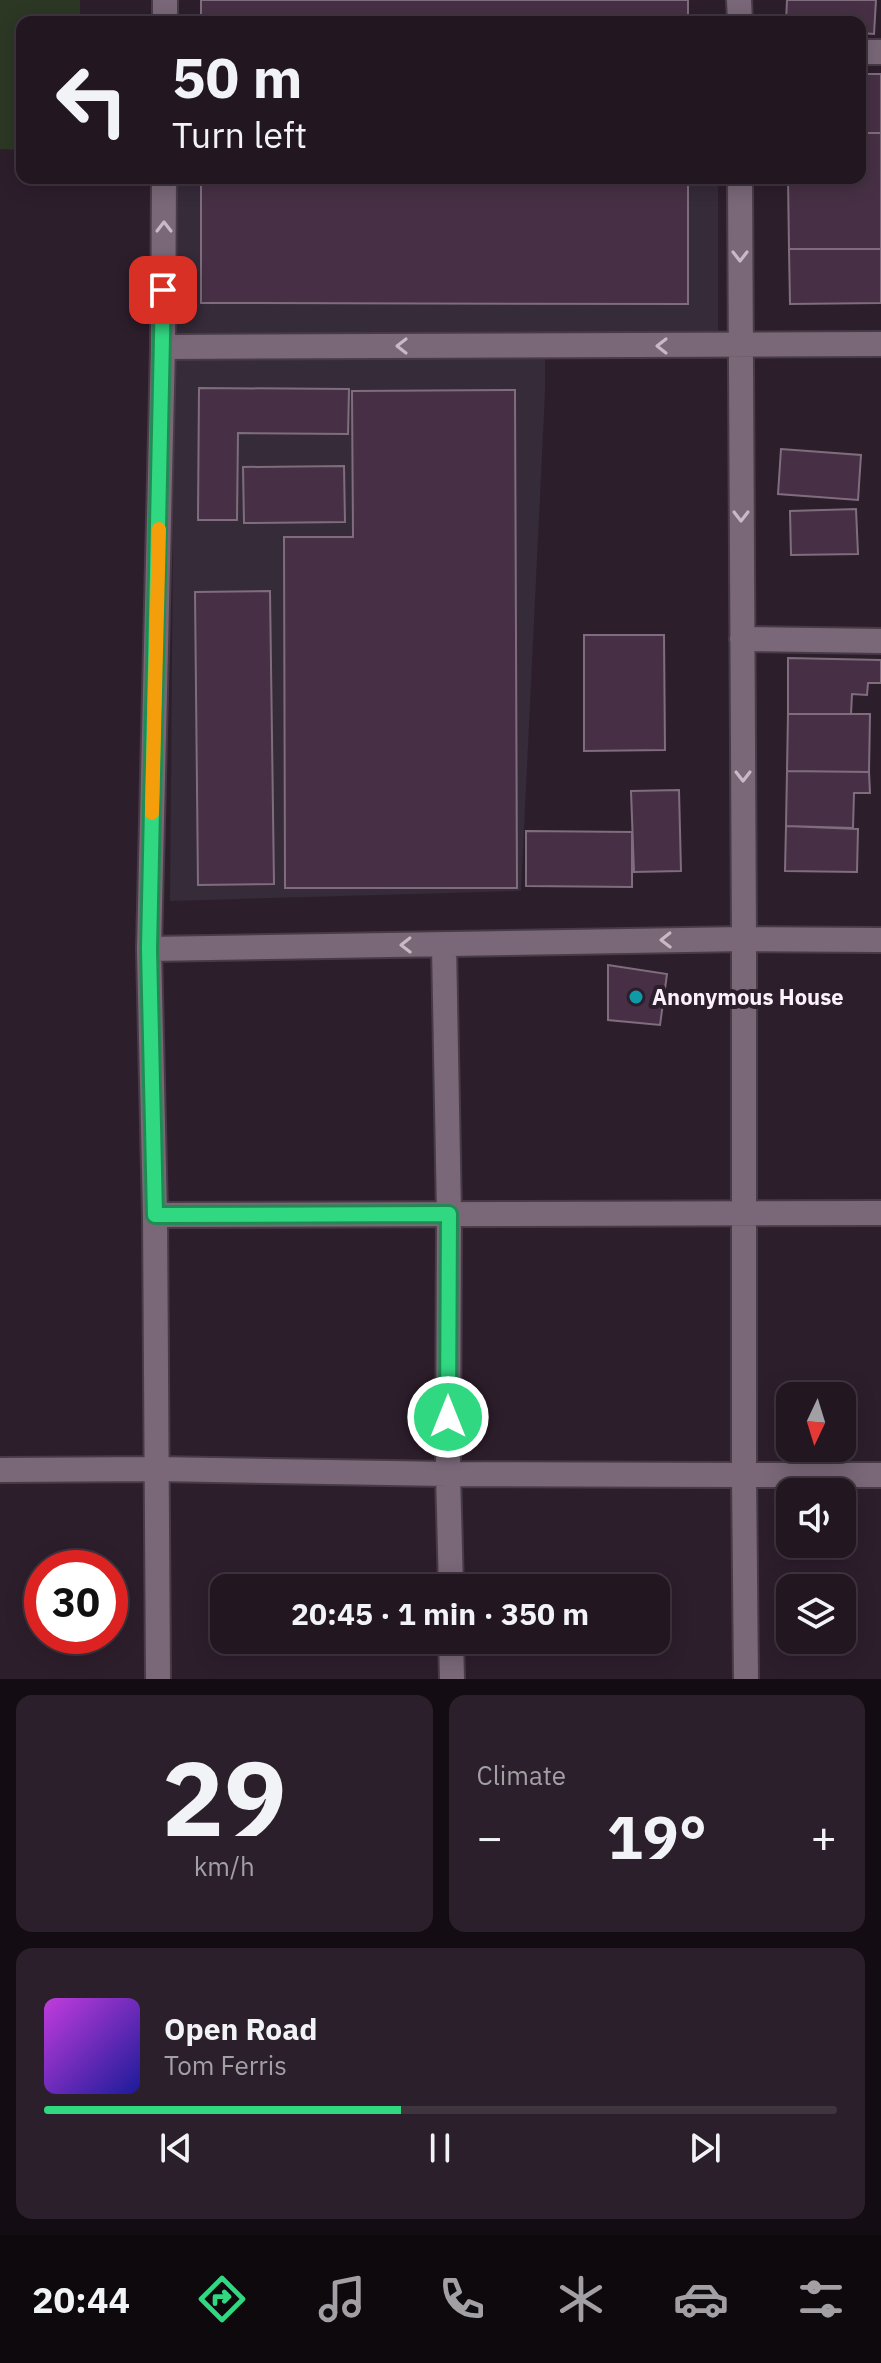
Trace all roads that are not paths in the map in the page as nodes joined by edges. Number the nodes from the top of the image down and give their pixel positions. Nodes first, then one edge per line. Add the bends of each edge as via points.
1 (164, 184) edge
2 (740, 184) edge
3 (881, 344) edge
4 (740, 346) junction
5 (163, 347) junction
6 (742, 639) junction
7 (881, 641) edge
8 (744, 939) junction
9 (881, 940) edge
10 (444, 945) junction
11 (149, 949) junction
12 (881, 1213) edge
13 (449, 1214) junction
14 (744, 1214) junction
15 (155, 1215) junction
16 (157, 1469) junction
17 (0, 1470) edge
18 (448, 1474) junction
19 (744, 1475) junction
20 (881, 1475) edge
21 (451, 1574) edge
22 (451, 1654) edge
23 (158, 1679) edge
24 (452, 1679) edge
25 (746, 1679) edge

5 -> 1 street
2 -> 4 street
3 - 4 street
4 -> 5 street
4 -> 6 street
5 - 11 street
6 - 7 street
6 -> 8 street
8 - 9 street
8 -> 10 street
8 - 14 street
10 -> 11 street
10 - 13 street
11 - 15 street
12 - 14 street
13 - 14 street
13 - 15 street
13 - 18 street
14 - 19 street
15 - 16 street
16 - 17 street
16 - 18 street
16 - 23 street
18 - 19 street
18 - 21 street
19 - 20 street
19 - 25 street
22 - 24 street

